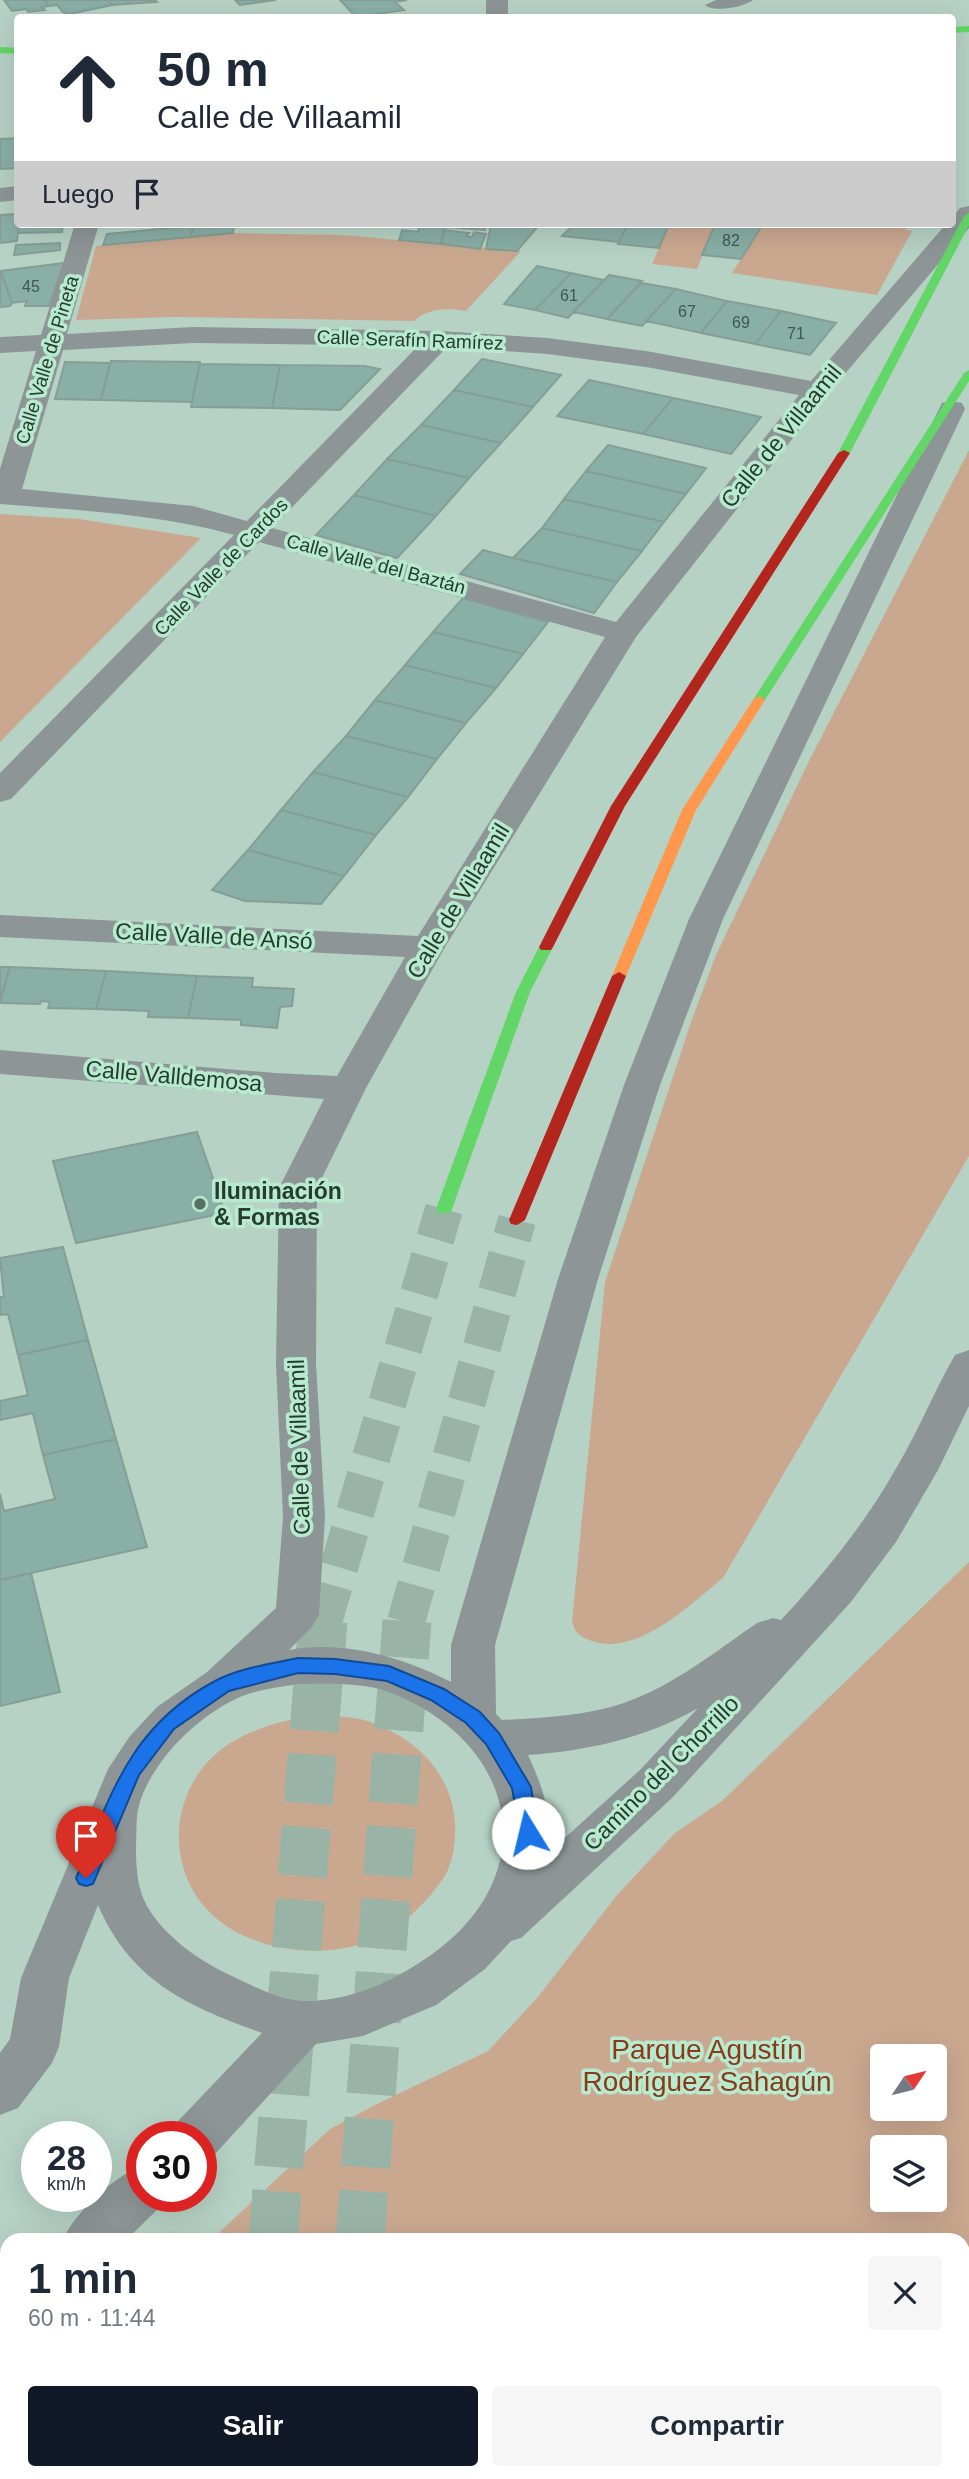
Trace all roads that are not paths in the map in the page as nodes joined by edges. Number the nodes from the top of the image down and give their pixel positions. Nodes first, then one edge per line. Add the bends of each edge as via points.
1 (746, 0) edge
2 (712, 5) dead end
3 (969, 214) edge
4 (86, 228) edge
5 (440, 339) junction
6 (53, 341) junction
7 (0, 345) edge
8 (967, 377) edge
9 (817, 390) junction
10 (3, 496) edge
11 (256, 531) junction
12 (623, 633) junction
13 (0, 792) edge
14 (0, 926) edge
15 (428, 947) junction
16 (0, 1062) edge
17 (348, 1088) junction
18 (444, 1209) tunnel mouth
19 (517, 1220) tunnel mouth
20 (969, 1365) edge
21 (835, 1591) junction
22 (222, 1686) junction
23 (483, 1728) junction
24 (116, 1803) junction
25 (479, 1946) junction
26 (303, 2024) junction
27 (0, 2092) edge
28 (212, 2121) edge
29 (126, 2205) edge
30 (96, 2233) edge

1 - 2 lane
3 - 9 street, Calle de Villaamil
3 - 18 main road, Calle de Villaamil via 837,467 618,806 523,992
4 - 6 street, Calle Valle de Pineta
5 - 6 street, Calle Serafín Ramírez via 193,335
5 - 9 street, Calle Serafín Ramírez via 646,359
5 - 11 street, Calle Valle de Cardos
6 - 7 street, Calle Serafín Ramírez
6 - 10 street, Calle Valle de Pineta
8 - 19 main road via 689,810
8 - 23 street via 706,919 642,1085 578,1279 473,1645
9 - 12 street, Calle de Villaamil
10 - 11 street, Calle Valle del Baztán via 192,515
11 - 12 street, Calle Valle del Baztán
11 - 13 street, Calle Valle de Cardos
12 - 15 street, Calle de Villaamil
14 - 15 street, Calle Valle de Ansó
15 - 17 street, Calle de Villaamil
16 - 17 street, Calle Valldemosa
17 - 22 street, Calle de Villaamil via 298,1188 296,1364 304,1517 298,1615
20 - 21 street, Camino del Chorrillo via 917,1470 881,1530
21 - 23 street, Camino del Chorrillo via 709,1680 659,1708 597,1727 545,1736
21 - 25 street, Camino del Chorrillo via 656,1784
22 - 23 street via 298,1665 389,1674 438,1695
22 - 24 street via 167,1724 131,1771
23 - 25 street via 521,1787 528,1833 522,1869 507,1910
24 - 26 street via 111,1857 116,1894 132,1927 182,1975 236,2001
24 - 27 street via 46,1978 34,2047
25 - 26 street via 403,1998 357,2015
26 - 28 street
29 - 30 street

